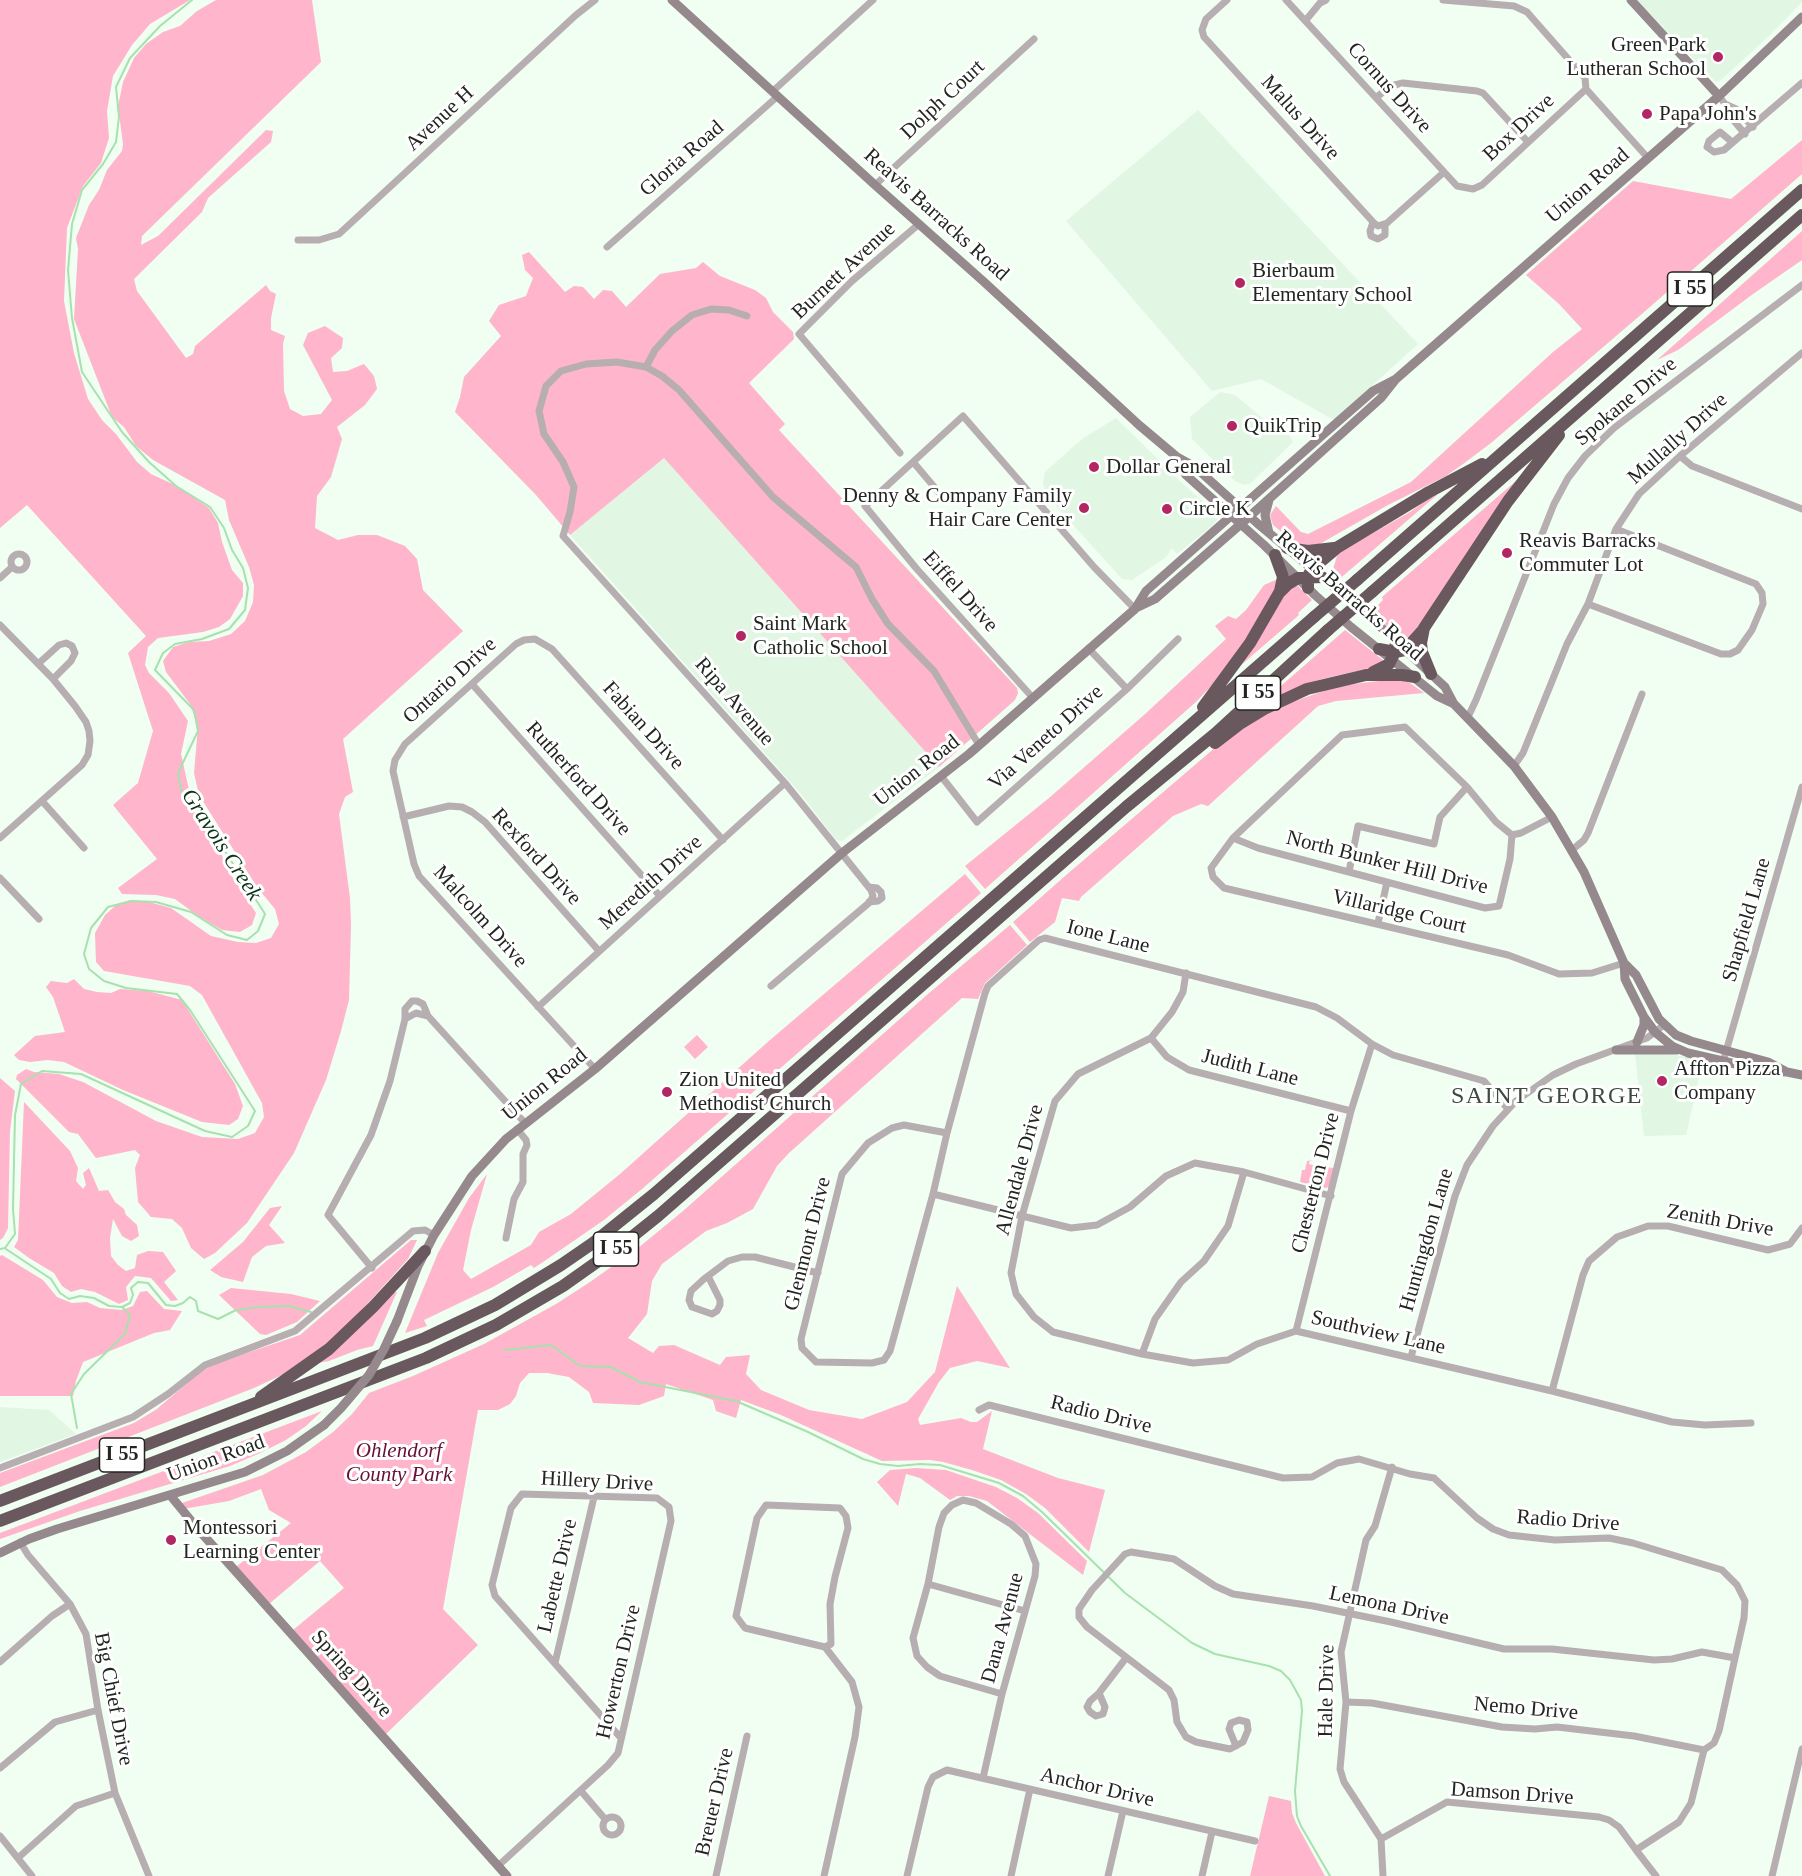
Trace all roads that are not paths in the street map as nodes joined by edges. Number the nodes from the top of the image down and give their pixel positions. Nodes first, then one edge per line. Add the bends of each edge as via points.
1 (595, 0) edge
2 (672, 0) edge
3 (873, 0) edge
4 (1227, 0) edge
5 (1286, 0) edge
6 (1326, 0) edge
7 (1443, 0) edge
8 (1631, 0) edge
9 (1802, 17) edge
10 (1306, 20) junction
11 (1034, 39) dead end
12 (1802, 83) edge
13 (1586, 89) junction
14 (775, 94) junction
15 (1377, 97) junction
16 (1722, 100) junction
17 (1753, 127) junction
18 (1745, 134) junction
19 (1528, 142) junction
20 (1732, 142) dead end
21 (1648, 158) junction
22 (1443, 173) junction
23 (875, 185) junction
24 (1473, 189) joint
25 (1802, 190) edge
26 (1802, 215) edge
27 (919, 224) junction
28 (298, 240) dead end
29 (608, 247) dead end
30 (1802, 285) edge
31 (747, 316) dead end
32 (1802, 353) edge
33 (646, 367) junction
34 (1396, 379) junction
35 (1581, 408) junction
36 (900, 453) dead end
37 (1680, 456) junction
38 (1177, 457) junction
39 (1497, 457) junction
40 (914, 462) junction
41 (941, 495) dead end
42 (1269, 499) junction
43 (1241, 508) junction
44 (1802, 509) edge
45 (1231, 516) junction
46 (1250, 516) junction
47 (1240, 525) junction
48 (1616, 529) junction
49 (1269, 533) junction
50 (1338, 547) junction
51 (1287, 548) junction
52 (1275, 555) junction
53 (12, 567) dead end
54 (0, 578) edge
55 (1310, 578) junction
56 (1279, 593) junction
57 (1587, 604) junction
58 (1135, 609) junction
59 (0, 625) edge
60 (1424, 628) junction
61 (535, 639) joint
62 (1178, 639) dead end
63 (1089, 649) junction
64 (1379, 650) joint
65 (1397, 651) junction
66 (38, 664) junction
67 (1431, 674) junction
68 (1366, 675) junction
69 (1415, 677) junction
70 (53, 679) junction
71 (472, 684) junction
72 (1126, 689) junction
73 (1642, 694) dead end
74 (1033, 698) junction
75 (1454, 704) junction
76 (1468, 717) junction
77 (1188, 727) junction
78 (979, 745) junction
79 (1188, 757) junction
80 (395, 760) joint
81 (1514, 766) junction
82 (941, 776) junction
83 (785, 783) junction
84 (1467, 787) junction
85 (1802, 787) edge
86 (42, 801) junction
87 (403, 817) junction
88 (1552, 817) junction
89 (1512, 835) junction
90 (0, 838) edge
91 (1233, 838) junction
92 (723, 840) junction
93 (84, 848) dead end
94 (1572, 850) junction
95 (842, 853) junction
96 (1349, 872) junction
97 (0, 878) edge
98 (1387, 882) junction
99 (660, 896) junction
100 (39, 920) dead end
101 (1378, 923) junction
102 (598, 951) junction
103 (1624, 963) junction
104 (1186, 973) junction
105 (771, 986) dead end
106 (538, 1006) junction
107 (428, 1016) junction
108 (1644, 1017) junction
109 (405, 1018) junction
110 (1664, 1025) junction
111 (1655, 1032) junction
112 (1151, 1038) junction
113 (1637, 1042) junction
114 (1372, 1044) junction
115 (1616, 1050) junction
116 (1679, 1050) junction
117 (1726, 1051) junction
118 (1723, 1062) junction
119 (595, 1069) junction
120 (1788, 1072) junction
121 (1802, 1075) edge
122 (1508, 1109) junction
123 (1351, 1111) junction
124 (521, 1126) junction
125 (947, 1133) junction
126 (1244, 1172) junction
127 (933, 1194) junction
128 (1331, 1196) junction
129 (1022, 1216) junction
130 (1802, 1228) edge
131 (434, 1235) junction
132 (506, 1238) dead end
133 (425, 1251) junction
134 (372, 1268) junction
135 (818, 1273) junction
136 (708, 1276) junction
137 (1016, 1294) joint
138 (1296, 1331) junction
139 (801, 1339) joint
140 (1142, 1354) junction
141 (1411, 1357) junction
142 (1552, 1391) junction
143 (245, 1408) junction
144 (979, 1410) dead end
145 (1751, 1423) dead end
146 (1392, 1467) junction
147 (0, 1468) edge
148 (170, 1495) junction
149 (594, 1497) junction
150 (0, 1501) edge
151 (669, 1507) joint
152 (0, 1521) edge
153 (20, 1542) junction
154 (0, 1553) edge
155 (927, 1584) junction
156 (70, 1604) junction
157 (1025, 1611) junction
158 (1349, 1614) junction
159 (825, 1647) junction
160 (1126, 1658) junction
161 (1736, 1658) junction
162 (0, 1662) edge
163 (555, 1663) junction
164 (1099, 1693) dead end
165 (1002, 1694) junction
166 (1347, 1702) junction
167 (98, 1710) junction
168 (747, 1736) dead end
169 (620, 1737) junction
170 (1236, 1746) dead end
171 (1802, 1749) edge
172 (1704, 1750) junction
173 (0, 1768) edge
174 (983, 1778) junction
175 (1030, 1789) junction
176 (581, 1791) junction
177 (116, 1793) junction
178 (1123, 1811) junction
179 (604, 1819) dead end
180 (1212, 1832) junction
181 (0, 1836) edge
182 (1381, 1839) junction
183 (1255, 1841) dead end
184 (1636, 1850) junction
185 (18, 1857) junction
186 (498, 1866) junction
187 (32, 1876) edge
188 (148, 1876) edge
189 (507, 1876) edge
190 (716, 1876) edge
191 (824, 1876) edge
192 (907, 1876) edge
193 (1011, 1876) edge
194 (1108, 1876) edge
195 (1202, 1876) edge
196 (1383, 1876) edge
197 (1656, 1876) edge
198 (1772, 1876) edge

1 - 28 street, Avenue H via 339,234 319,240
2 - 14 main road, Reavis Barracks Road
3 - 14 street, Gloria Road
4 - 22 street, Malus Drive via 1206,19 1204,37 1379,224
5 - 10 street, Cornus Drive
6 - 10 street
7 - 13 street via 1514,6 1527,12 1585,78
8 - 16 main road
9 - 16 main road, Union Road
10 - 15 street, Cornus Drive
11 - 23 street, Dolph Court
12 - 17 street
13 - 19 street, Box Drive
13 - 21 street
14 - 23 main road, Reavis Barracks Road
14 - 29 street, Gloria Road
15 - 19 street via 1390,86 1403,83 1477,91
15 - 22 street, Cornus Drive
16 - 17 street
16 - 18 street
16 - 21 main road, Union Road
17 - 18 street
18 - 20 street
19 - 24 street, Box Drive
21 - 34 main road, Union Road
22 - 24 street, Cornus Drive via 1457,186
23 - 27 main road, Reavis Barracks Road
25 - 39 highway, I 55
26 - 35 highway, I 55
27 - 36 street, Burnett Avenue via 852,281 799,334
27 - 38 main road, Reavis Barracks Road
30 - 76 street, Spokane Drive via 1614,428 1585,456 1554,504
31 - 33 street via 711,309 692,315 655,350
32 - 37 street, Mullally Drive
33 - 78 street via 679,390 773,496 856,567 888,624 934,671
33 - 83 street, Ripa Avenue via 617,362 586,364 561,371 546,386 539,411 544,434 574,487 563,536
34 - 42 main road, Union Road via 1381,398
34 - 43 main road, Union Road via 1373,391
35 - 60 highway via 1525,478
35 - 79 highway, I 55, bridge
37 - 44 street via 1692,466
37 - 48 street, Mullally Drive via 1639,494
38 - 43 main road, Reavis Barracks Road via 1195,466
38 - 45 main road, Reavis Barracks Road via 1186,475
39 - 50 highway via 1429,492
39 - 77 highway, I 55, bridge
40 - 41 street
40 - 58 street via 963,416
40 - 74 street, Eiffel Drive via 865,506
42 - 46 main road, Union Road
42 - 49 main road via 1265,515
43 - 45 main road, Union Road
43 - 46 main road, Reavis Barracks Road
45 - 47 main road, Reavis Barracks Road
45 - 58 main road, Union Road via 1146,591
46 - 47 main road, Union Road
46 - 49 main road, Reavis Barracks Road
47 - 52 main road, Reavis Barracks Road
47 - 58 main road, Union Road via 1155,599
48 - 57 street, Mullally Drive
48 - 57 street via 1756,584 1763,604 1752,630 1738,650 1730,654 1720,654
49 - 51 main road, Reavis Barracks Road
50 - 51 highway via 1308,551
50 - 55 highway
51 - 55 main road, Reavis Barracks Road
52 - 55 main road, Reavis Barracks Road
52 - 56 highway via 1283,577
53 - 54 street
55 - 56 highway via 1288,584
55 - 64 main road, Reavis Barracks Road
55 - 65 main road, Reavis Barracks Road
56 - 77 highway via 1250,643
57 - 81 street, Mullally Drive
58 - 63 main road, Union Road
59 - 66 street
60 - 65 highway
60 - 67 highway via 1422,652
61 - 71 street, Ontario Drive via 516,644
61 - 92 street, Fabian Drive via 552,649
62 - 72 street, Via Veneto Drive
63 - 72 street
63 - 74 main road, Union Road
64 - 65 highway
65 - 67 main road, Reavis Barracks Road
65 - 68 highway via 1384,668
65 - 69 main road, Reavis Barracks Road
66 - 70 street
66 - 70 street via 55,647 66,643 72,646 75,653 71,661
67 - 75 main road, Reavis Barracks Road via 1445,687
68 - 69 highway
68 - 79 highway via 1288,697
69 - 75 main road, Reavis Barracks Road via 1437,696
70 - 86 street via 86,722 89,748 82,765
71 - 80 street, Ontario Drive via 405,744
71 - 99 street, Rutherford Drive
72 - 82 street, Via Veneto Drive via 977,822
73 - 94 street via 1588,833
74 - 78 main road, Union Road
75 - 76 main road, Reavis Barracks Road
76 - 81 main road, Reavis Barracks Road
77 - 143 highway, I 55 via 593,1243 528,1286 452,1326
78 - 82 main road, Union Road
79 - 152 highway, I 55 via 658,1216 563,1286 496,1325 426,1358
80 - 87 street, Malcolm Drive via 393,771
81 - 88 main road, Reavis Barracks Road
82 - 95 main road, Union Road
83 - 92 street, Meredith Drive
83 - 95 street, Ripa Avenue
84 - 89 street
84 - 91 street via 1405,727 1342,735
84 - 96 street via 1440,817 1434,844 1358,826
85 - 117 street, Shapfield Lane
86 - 90 street
86 - 93 street
87 - 102 street, Rexford Drive via 448,806 472,812
87 - 106 street, Malcolm Drive via 419,876
88 - 89 street
88 - 94 main road, Reavis Barracks Road
89 - 98 street, North Bunker Hill Drive via 1499,906 1485,908
91 - 96 street, North Bunker Hill Drive
91 - 101 street, Villaridge Court via 1211,868 1213,877 1224,888
92 - 99 street, Meredith Drive
94 - 103 main road, Reavis Barracks Road
95 - 105 street, Ripa Avenue via 869,887 881,892 882,898 871,899
95 - 119 main road, Union Road
96 - 98 street, North Bunker Hill Drive
97 - 100 street
98 - 101 street
99 - 102 street, Meredith Drive
101 - 103 street, Villaridge Court via 1508,955 1559,974 1592,974
102 - 106 street, Meredith Drive
103 - 108 main road, Reavis Barracks Road via 1625,979
103 - 110 main road, Reavis Barracks Road via 1636,975
104 - 112 street, Allendale Drive via 1184,992
104 - 114 street, Ione Lane via 1316,1007
104 - 125 street, Ione Lane via 1045,938 1039,940 988,986
106 - 119 street, Malcolm Drive
107 - 109 street via 416,1013
107 - 109 street via 423,1004 412,1001 405,1009
107 - 124 street
108 - 111 main road, Reavis Barracks Road
108 - 113 main road
109 - 134 street via 390,1081 371,1135 328,1215
110 - 111 street, Huntingdon Lane
110 - 117 main road, Reavis Barracks Road via 1685,1039
111 - 113 street, Huntingdon Lane
111 - 116 main road, Reavis Barracks Road
112 - 123 street, Judith Lane via 1167,1057 1189,1070
112 - 129 street, Allendale Drive via 1078,1074 1055,1101
113 - 115 street, Huntingdon Lane
114 - 122 street, Ione Lane via 1405,1060 1479,1078
114 - 123 street, Chesterton Drive
115 - 116 main road
115 - 122 street, Huntingdon Lane via 1553,1075
116 - 118 main road, Reavis Barracks Road
117 - 118 street, Shapfield Lane
117 - 120 main road, Reavis Barracks Road via 1768,1062
118 - 120 main road, Reavis Barracks Road
119 - 124 main road, Union Road
120 - 121 main road, Reavis Barracks Road
122 - 141 street, Huntingdon Lane via 1480,1142 1462,1176
123 - 128 street, Chesterton Drive
124 - 131 main road, Union Road via 482,1164
124 - 132 street via 527,1145 523,1154 523,1182 514,1199
125 - 127 street, Ione Lane
125 - 135 street, Glenmont Drive via 904,1125 868,1143 842,1174
126 - 128 street
126 - 129 street via 1195,1163 1166,1176 1130,1207 1097,1225 1071,1228
126 - 140 street via 1228,1226 1155,1319
127 - 129 street
127 - 139 street, Ione Lane via 890,1351 884,1360 816,1362 802,1348
128 - 138 street, Chesterton Drive
129 - 137 street, Allendale Drive via 1011,1273
130 - 142 street, Zenith Drive via 1790,1244 1768,1250 1668,1226 1648,1226 1617,1237 1589,1261 1583,1275
131 - 133 main road, Union Road
131 - 134 street via 425,1230 413,1231
133 - 143 highway via 329,1349
133 - 148 main road, Union Road, bridge via 397,1321 369,1375 324,1425 299,1444 254,1468
134 - 147 street via 296,1331 205,1365 134,1417
135 - 136 street via 742,1257 728,1261
135 - 139 street, Glenmont Drive
136 - 136 street via 691,1292 689,1300 692,1306 712,1314 720,1300
137 - 140 street, Southview Lane via 1034,1317 1053,1332
138 - 140 street, Southview Lane via 1257,1344 1228,1360 1193,1363
138 - 141 street, Southview Lane
141 - 142 street, Southview Lane
142 - 145 street, Southview Lane via 1672,1422
143 - 150 highway, I 55
144 - 146 street, Radio Drive via 989,1405 1283,1478 1312,1477 1337,1463 1359,1459
146 - 158 street, Hale Drive via 1376,1527 1366,1540
146 - 161 street, Radio Drive via 1434,1478 1477,1518 1509,1535 1555,1540 1609,1538 1722,1570 1737,1585 1745,1601
148 - 153 main road, Union Road
148 - 186 main road, Spring Drive
149 - 151 street, Hillery Drive via 657,1498
149 - 163 street, Labette Drive
149 - 163 street, Hillery Drive via 522,1494 511,1508 492,1585 495,1596
151 - 169 street, Howerton Drive via 671,1521
153 - 154 main road, Union Road
153 - 156 street, Big Chief Drive
155 - 157 street
155 - 157 street, Dana Avenue via 944,1513 963,1500 976,1503 1025,1536 1036,1564
155 - 165 street via 913,1638 917,1656 940,1676
156 - 162 street
156 - 167 street, Big Chief Drive via 86,1634
157 - 165 street, Dana Avenue
158 - 160 street, Lemona Drive via 1233,1594 1174,1559 1131,1552 1112,1567 1079,1609 1079,1617 1087,1627
158 - 161 street, Lemona Drive via 1504,1649 1552,1649 1654,1660 1702,1652
158 - 166 street, Hale Drive via 1341,1652
159 - 159 street via 831,1644 830,1604 848,1528 846,1516 840,1508 766,1505 757,1518 736,1616 745,1628
159 - 191 street via 852,1682 859,1707
160 - 164 street
160 - 170 street via 1168,1690 1174,1700 1177,1722 1186,1737 1230,1749
161 - 172 street, Radio Drive via 1719,1731 1714,1743
163 - 169 street
165 - 174 street, Dana Avenue
166 - 172 street, Nemo Drive via 1502,1727 1557,1727 1634,1736
166 - 182 street, Hale Drive via 1341,1769 1344,1782
167 - 173 street via 55,1722
167 - 177 street, Big Chief Drive
168 - 190 street, Breuer Drive
169 - 176 street, Howerton Drive via 618,1753
171 - 198 street
172 - 184 street, Radio Drive via 1686,1812 1679,1822
174 - 175 street, Anchor Drive
174 - 192 street, Anchor Drive via 947,1770 933,1778 927,1787
175 - 178 street, Anchor Drive
175 - 193 street
176 - 179 street
176 - 186 street, Howerton Drive
177 - 185 street via 76,1806
177 - 188 street, Big Chief Drive
178 - 180 street, Anchor Drive
178 - 194 street
180 - 183 street, Anchor Drive
180 - 195 street
181 - 185 street
182 - 184 street, Damson Drive via 1447,1802 1610,1820
182 - 196 street, Hale Drive
184 - 197 street
185 - 187 street
186 - 189 main road, Spring Drive

